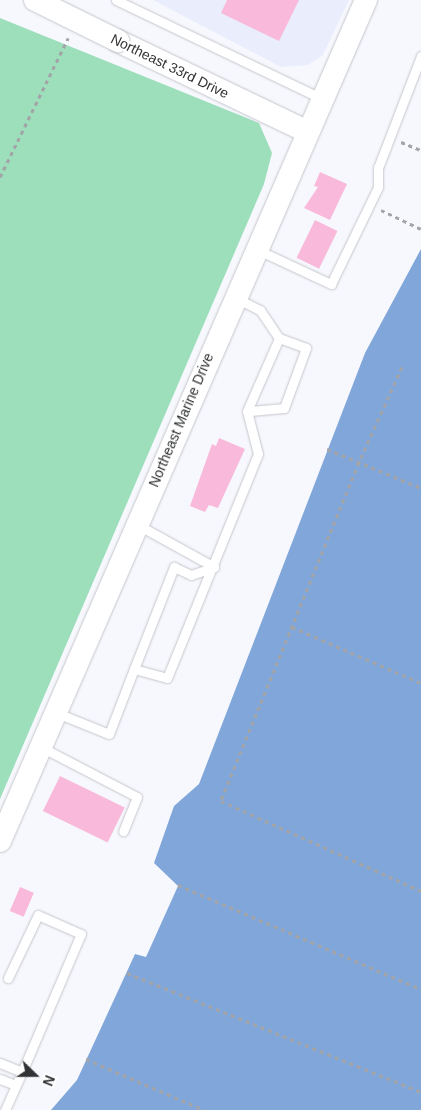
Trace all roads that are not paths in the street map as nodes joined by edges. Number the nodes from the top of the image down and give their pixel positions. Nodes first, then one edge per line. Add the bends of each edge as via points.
1 (35, 0) edge
2 (116, 0) edge
3 (366, 0) edge
4 (421, 56) edge
5 (321, 98) junction
6 (306, 131) junction
7 (255, 248) junction
8 (234, 297) junction
9 (279, 338) junction
10 (247, 411) junction
11 (136, 524) junction
12 (214, 567) junction
13 (134, 668) junction
14 (56, 712) junction
15 (41, 747) junction
16 (123, 831) dead end
17 (0, 841) edge
18 (8, 978) dead end
19 (0, 1063) edge
20 (22, 1072) junction
21 (0, 1078) edge
22 (16, 1085) junction
23 (5, 1110) edge

1 - 6 main road, Northeast 33rd Drive, bridge
2 - 5 lane
3 - 5 main road, Northeast Marine Drive
4 - 7 lane via 378,168 378,187 331,284
5 - 6 main road, Northeast Marine Drive
6 - 7 main road, Northeast Marine Drive
7 - 8 main road, Northeast Marine Drive
8 - 9 lane via 260,310
8 - 11 main road, Northeast Marine Drive
9 - 10 lane
9 - 10 lane via 306,348 284,408
10 - 12 lane via 258,454
11 - 12 lane
11 - 14 main road, Northeast Marine Drive
12 - 13 lane via 191,575 174,567
12 - 13 lane via 167,678
13 - 14 lane via 109,734
14 - 15 main road, Northeast Marine Drive
15 - 16 lane via 137,797
15 - 17 main road, Northeast Marine Drive
18 - 20 lane via 38,915 81,934
19 - 20 lane
20 - 22 lane
21 - 22 lane
22 - 23 lane

